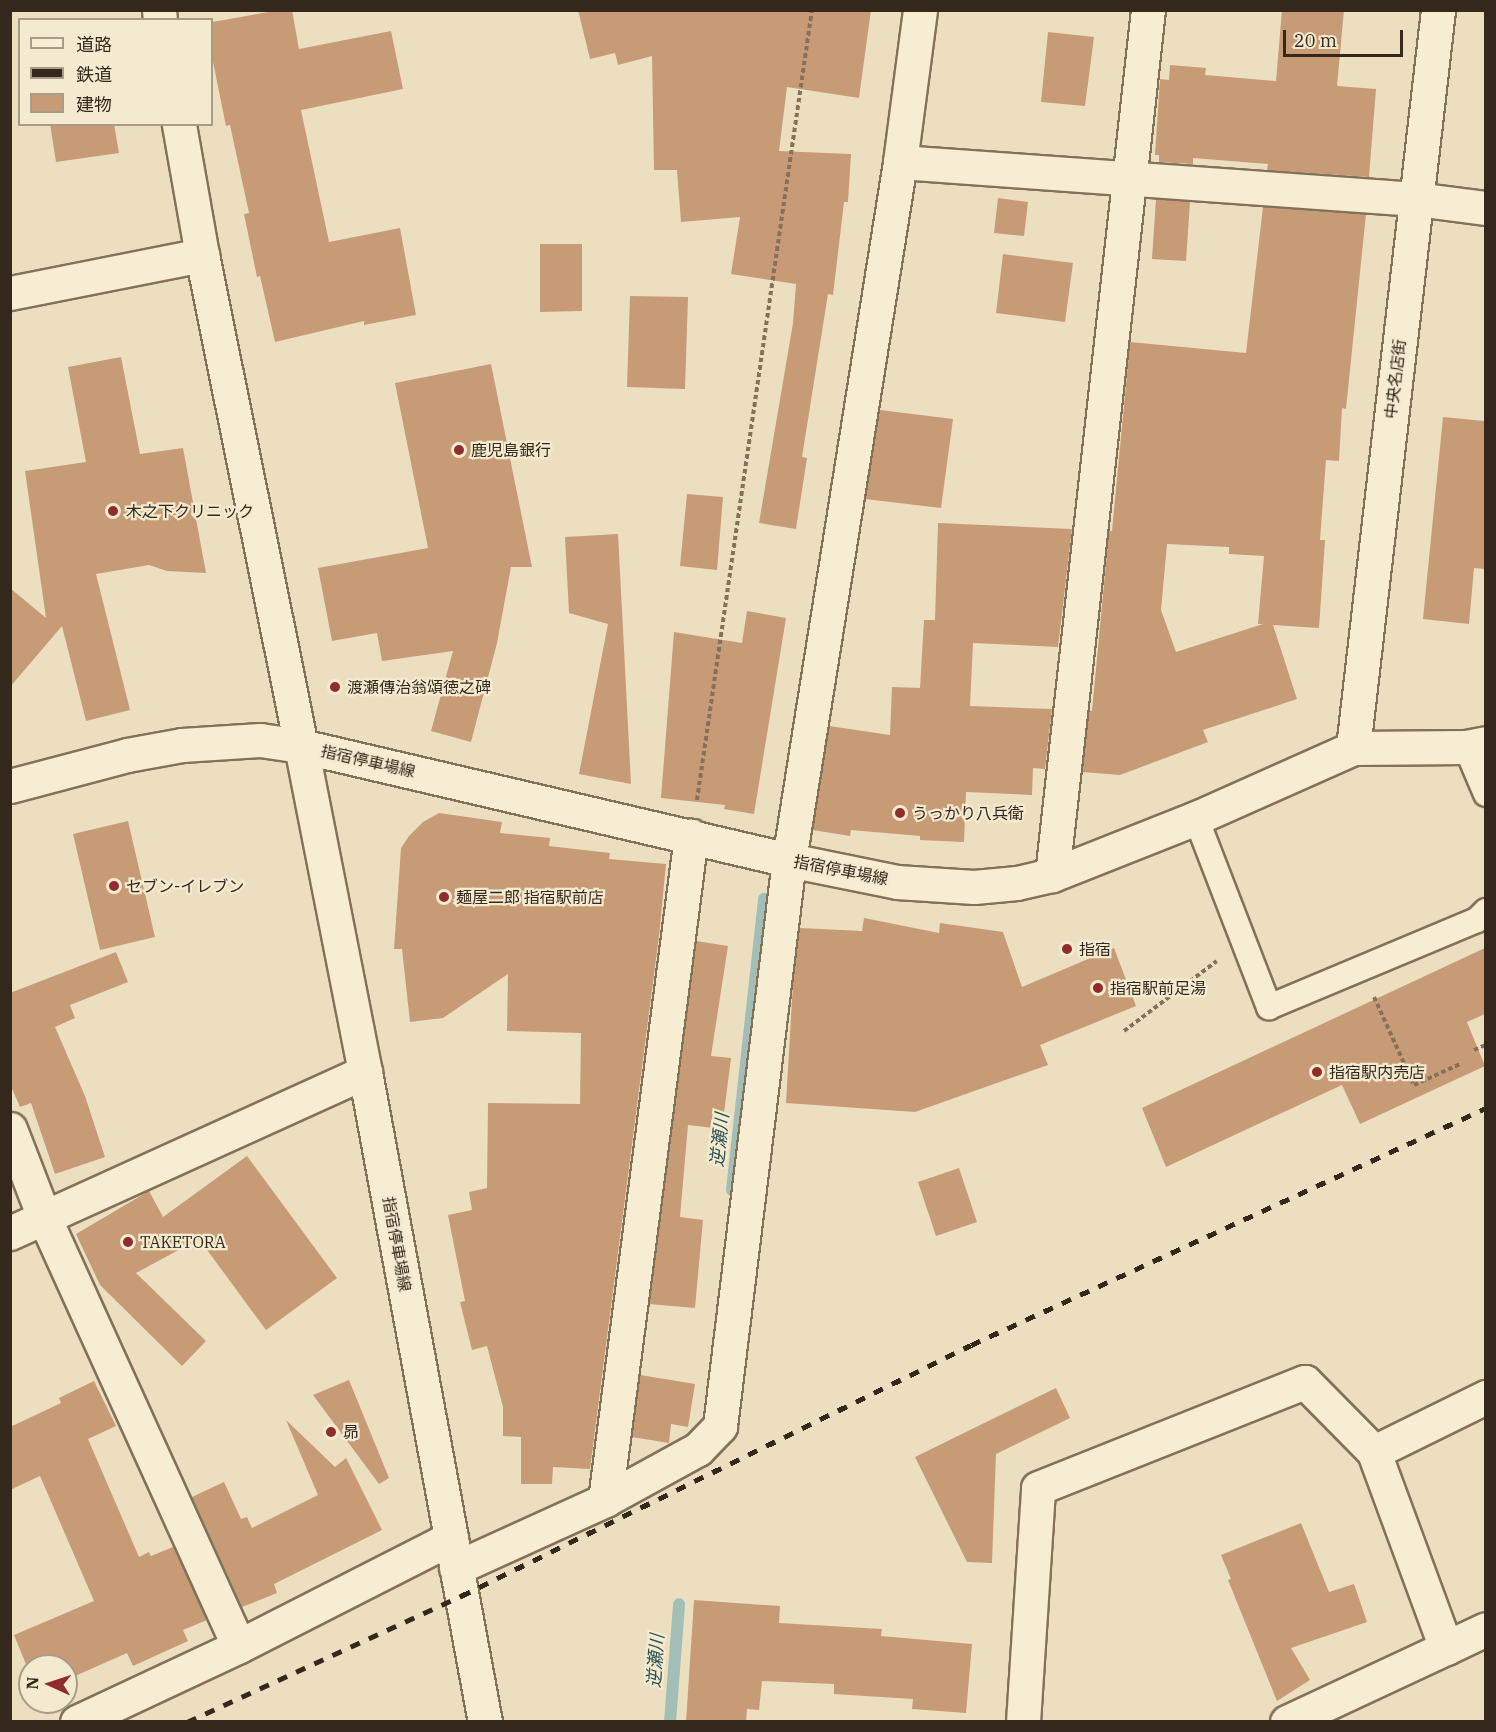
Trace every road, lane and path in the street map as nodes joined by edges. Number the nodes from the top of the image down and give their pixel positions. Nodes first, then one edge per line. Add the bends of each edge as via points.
1 (812, 10) edge
2 (920, 10) edge
3 (1148, 10) edge
4 (1438, 10) edge
5 (179, 126) edge
6 (900, 162) junction
7 (1129, 180) junction
8 (1416, 200) junction
9 (1485, 208) edge
10 (202, 255) junction
11 (10, 293) edge
12 (1476, 745) edge
13 (301, 746) junction
14 (1353, 748) junction
15 (19, 775) edge
16 (1485, 794) edge
17 (1196, 818) junction
18 (691, 836) junction
19 (789, 860) junction
20 (1052, 875) junction
21 (1485, 911) edge
22 (1243, 942) junction
23 (1362, 969) junction
24 (1124, 1031) dead end
25 (1485, 1045) edge
26 (1474, 1050) dead end
27 (1460, 1064) dead end
28 (365, 1072) junction
29 (10, 1129) edge
30 (44, 1217) junction
31 (10, 1233) edge
32 (1485, 1397) edge
33 (1374, 1452) junction
34 (605, 1500) junction
35 (454, 1553) junction
36 (1485, 1629) edge
37 (239, 1646) junction
38 (1446, 1648) junction
39 (77, 1722) edge
40 (485, 1722) edge
41 (1023, 1722) edge
42 (1287, 1722) edge

1 - 18 path
2 - 6 street
3 - 7 street
4 - 8 street, 中央名店街
5 - 10 street
6 - 7 street
6 - 19 street
7 - 8 street
7 - 20 street
8 - 9 street
8 - 14 street, 中央名店街
10 - 11 street
10 - 13 street
12 - 14 street
12 - 16 lane
13 - 15 street via 260,740 182,745
13 - 18 street, 指宿停車場線
13 - 28 street, 指宿停車場線
14 - 17 street, 指宿停車場線
17 - 20 street, 指宿停車場線
17 - 22 lane
18 - 19 street, 指宿停車場線
18 - 34 street
19 - 20 street, 指宿停車場線 via 897,882 974,887
19 - 34 street via 720,1426 698,1449
21 - 23 lane via 1477,920
22 - 23 lane via 1269,1007
22 - 24 path
23 - 27 path via 1414,1085
25 - 26 path
28 - 30 street
28 - 35 street, 指宿停車場線
29 - 30 street
30 - 31 street
30 - 37 street
32 - 33 street
33 - 38 street
33 - 41 street via 1305,1382 1038,1488
34 - 35 street
35 - 37 street
35 - 40 street, 指宿停車場線
36 - 38 street
37 - 39 street
38 - 42 street

